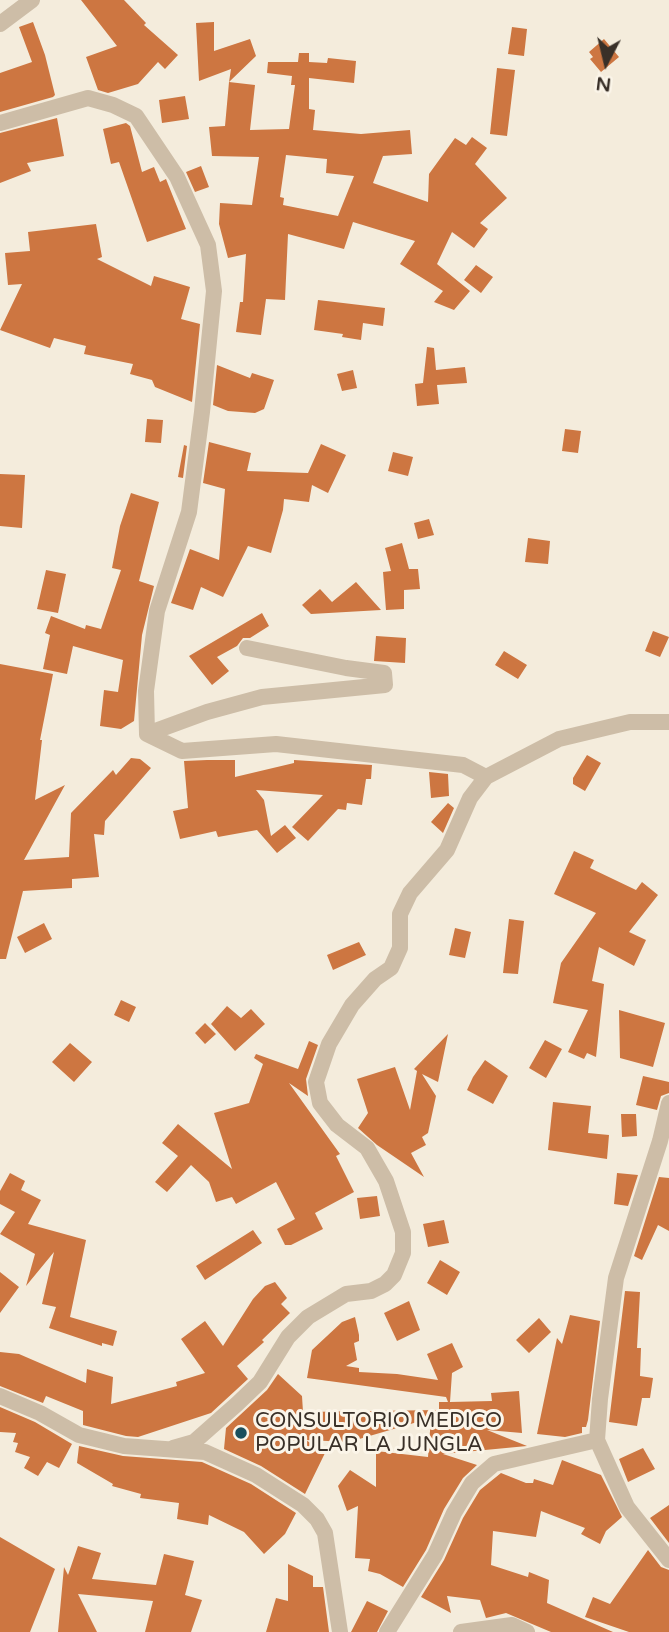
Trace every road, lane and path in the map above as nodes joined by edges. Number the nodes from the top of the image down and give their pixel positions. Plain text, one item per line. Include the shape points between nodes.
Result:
1 (32, 0) edge
2 (0, 24) edge
3 (0, 123) edge
4 (247, 648) dead end
5 (669, 722) edge
6 (147, 734) junction
7 (486, 778) junction
8 (669, 1104) edge
9 (0, 1396) edge
10 (597, 1440) junction
11 (173, 1448) junction
12 (669, 1560) edge
13 (340, 1632) edge
14 (387, 1632) edge
15 (461, 1632) edge
16 (527, 1632) edge

1 - 2 street
3 - 6 street via 88,98 136,116 177,177 208,245 214,291 189,512 157,611 146,691
4 - 6 street via 384,673 385,685 262,697
5 - 7 street via 630,722 559,739
6 - 7 street via 182,751 276,744 463,765
7 - 11 street via 470,798 447,850 410,892 400,914 400,948 391,968 352,1004 329,1044 316,1082 320,1103 337,1125 367,1148 386,1181 403,1231 403,1253 394,1275 372,1291 346,1294 308,1317 288,1337 260,1382 194,1443
8 - 10 street via 616,1278
9 - 11 street via 79,1435 124,1446
10 - 12 street via 627,1507
10 - 14 street via 494,1464 472,1483 435,1555
11 - 13 street via 205,1452 256,1475 317,1519 326,1533
15 - 16 street via 512,1625

